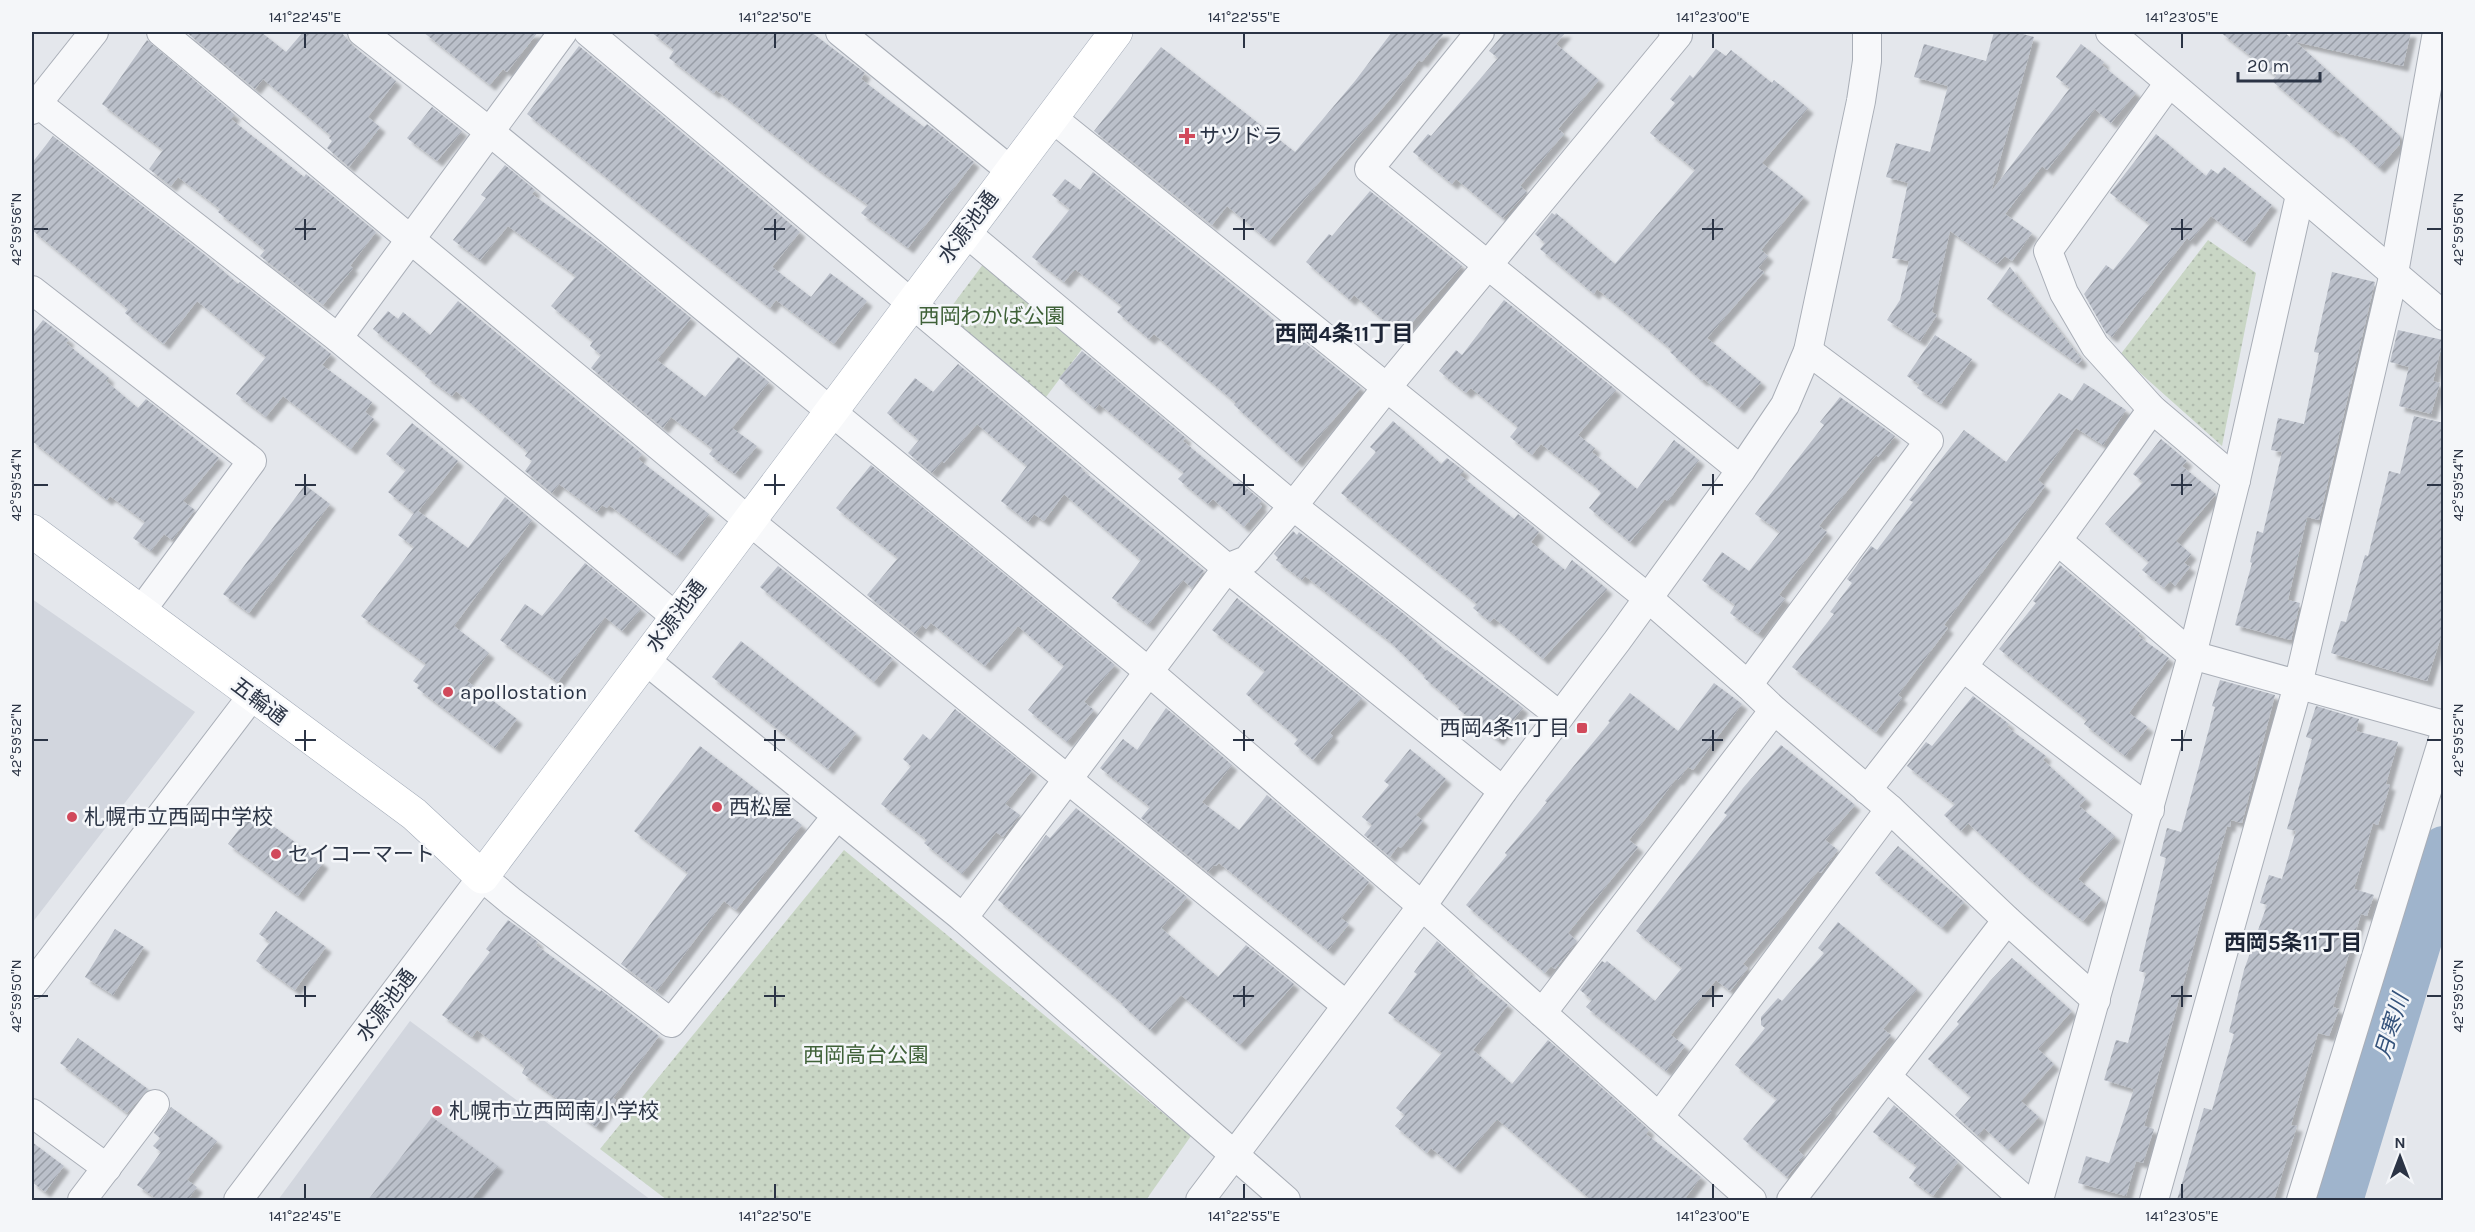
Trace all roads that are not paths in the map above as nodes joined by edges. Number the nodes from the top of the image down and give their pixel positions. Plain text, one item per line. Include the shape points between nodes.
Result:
1 (94, 32) edge
2 (161, 32) edge
3 (362, 32) edge
4 (564, 32) edge
5 (588, 32) edge
6 (840, 32) edge
7 (1114, 32) edge
8 (1480, 32) edge
9 (1673, 32) edge
10 (1867, 32) edge
11 (2110, 32) edge
12 (2438, 33) edge
13 (2169, 83) junction
14 (34, 106) edge
15 (1051, 117) junction
16 (490, 132) junction
17 (1011, 171) junction
18 (2300, 195) junction
19 (964, 231) junction
20 (411, 240) junction
21 (1487, 266) junction
22 (2394, 273) junction
23 (32, 290) edge
24 (911, 303) junction
25 (2444, 316) edge
26 (338, 338) junction
27 (1808, 351) junction
28 (1387, 387) junction
29 (2152, 409) junction
30 (831, 410) junction
31 (1741, 470) junction
32 (2236, 480) junction
33 (1293, 506) junction
34 (748, 520) junction
35 (32, 531) edge
36 (2058, 541) junction
37 (1227, 568) junction
38 (1648, 598) junction
39 (141, 611) junction
40 (676, 617) junction
41 (2192, 655) junction
42 (644, 659) junction
43 (1964, 668) junction
44 (1149, 672) junction
45 (1748, 685) junction
46 (2298, 685) junction
47 (252, 696) junction
48 (1774, 710) junction
49 (1560, 716) junction
50 (2444, 725) edge
51 (2444, 736) edge
52 (1066, 780) junction
53 (1867, 790) junction
54 (1503, 791) junction
55 (1890, 809) junction
56 (2150, 810) junction
57 (836, 817) junction
58 (483, 877) junction
59 (1422, 906) junction
60 (963, 918) junction
61 (2007, 920) junction
62 (32, 985) edge
63 (2096, 1000) junction
64 (1346, 1005) junction
65 (1542, 1013) junction
66 (1887, 1077) junction
67 (155, 1104) dead end
68 (32, 1113) edge
69 (1659, 1117) junction
70 (1234, 1155) junction
71 (107, 1168) junction
72 (82, 1200) edge
73 (238, 1200) edge
74 (1200, 1200) edge
75 (1286, 1200) edge
76 (1752, 1200) edge
77 (1791, 1200) edge
78 (2025, 1200) edge
79 (2039, 1200) edge
80 (2154, 1200) edge
81 (2301, 1200) edge

1 - 14 street
2 - 20 street
3 - 16 street
4 - 16 street
5 - 24 street
6 - 17 street
7 - 15 main road, 水源池通
8 - 21 street via 1369,169
9 - 21 street via 1678,35
10 - 27 street via 1861,101
11 - 13 street
12 - 22 street
13 - 18 street
13 - 29 street via 2048,251 2064,293 2095,346
14 - 26 street
15 - 17 main road, 水源池通
15 - 28 street
16 - 20 street
16 - 30 street
17 - 19 main road, 水源池通
18 - 22 street
18 - 32 street
19 - 24 main road, 水源池通
19 - 33 street
20 - 26 street
20 - 34 street
21 - 28 street
21 - 31 street
22 - 25 street
22 - 46 street
23 - 39 street via 252,461
24 - 30 main road, 水源池通
24 - 37 street
26 - 40 street
27 - 31 street via 1785,405
27 - 45 street via 1929,441
28 - 33 street
28 - 38 street
29 - 32 street
29 - 36 street
30 - 34 main road, 水源池通
30 - 44 street
31 - 38 street
32 - 41 street
33 - 37 street via 1247,560
33 - 49 street
34 - 40 main road, 水源池通
34 - 52 street
35 - 39 main road, 五輪通
36 - 41 street
36 - 43 street
37 - 44 street
37 - 54 street
38 - 45 street
38 - 49 street
39 - 47 main road, 五輪通
40 - 42 main road, 水源池通
41 - 46 street
41 - 56 street
42 - 57 street
42 - 58 main road, 水源池通
43 - 53 street
43 - 56 street
44 - 52 street
44 - 59 street
45 - 48 street
46 - 50 street
46 - 80 street
47 - 58 main road, 五輪通 via 414,814
47 - 62 street
48 - 53 street
48 - 65 street
49 - 54 street
51 - 81 street
52 - 60 street
52 - 64 street
53 - 55 street
54 - 59 street
55 - 61 street
55 - 69 street
56 - 63 street
57 - 58 street via 671,1023
57 - 60 street
58 - 73 street, 水源池通
59 - 64 street
59 - 65 street
60 - 70 street
61 - 63 street
61 - 66 street
63 - 79 street
64 - 70 street
65 - 69 street
66 - 77 street
66 - 78 street
67 - 71 street
68 - 71 street
69 - 76 street
70 - 74 street
70 - 75 street
71 - 72 street

